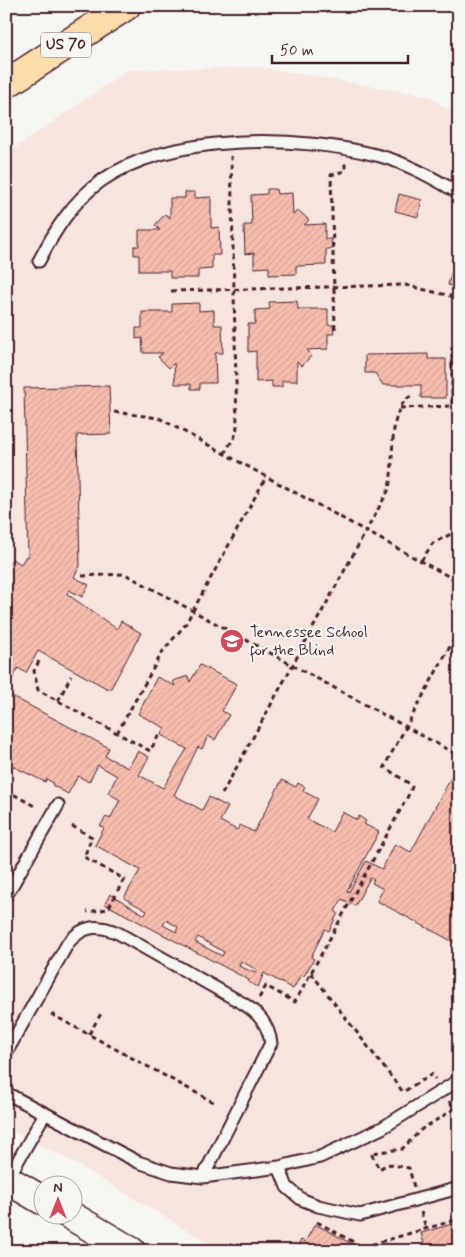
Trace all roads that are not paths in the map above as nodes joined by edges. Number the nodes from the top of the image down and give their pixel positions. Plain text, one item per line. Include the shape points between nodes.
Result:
1 (126, 6) edge
2 (6, 84) edge
3 (459, 194) edge
4 (39, 261) dead end
5 (58, 805) dead end
6 (6, 896) edge
7 (6, 1053) edge
8 (459, 1080) edge
9 (6, 1093) edge
10 (44, 1115) junction
11 (279, 1167) junction
12 (203, 1177) junction
13 (7, 1179) edge
14 (459, 1188) edge
15 (32, 1194) edge
16 (82, 1222) edge
17 (131, 1251) edge

1 - 2 main road, US 70
3 - 4 lane via 403,164 380,156 290,141 231,144 166,153 121,170 85,194 62,220
5 - 6 lane
7 - 12 lane via 68,943 80,932 96,926 118,933 253,1010 267,1027 271,1043
8 - 11 lane via 357,1141 320,1156
9 - 10 lane
10 - 12 lane via 138,1162 171,1173
10 - 13 lane
11 - 12 lane
11 - 14 lane via 287,1186 301,1199 360,1215
13 - 15 main road
16 - 17 main road

